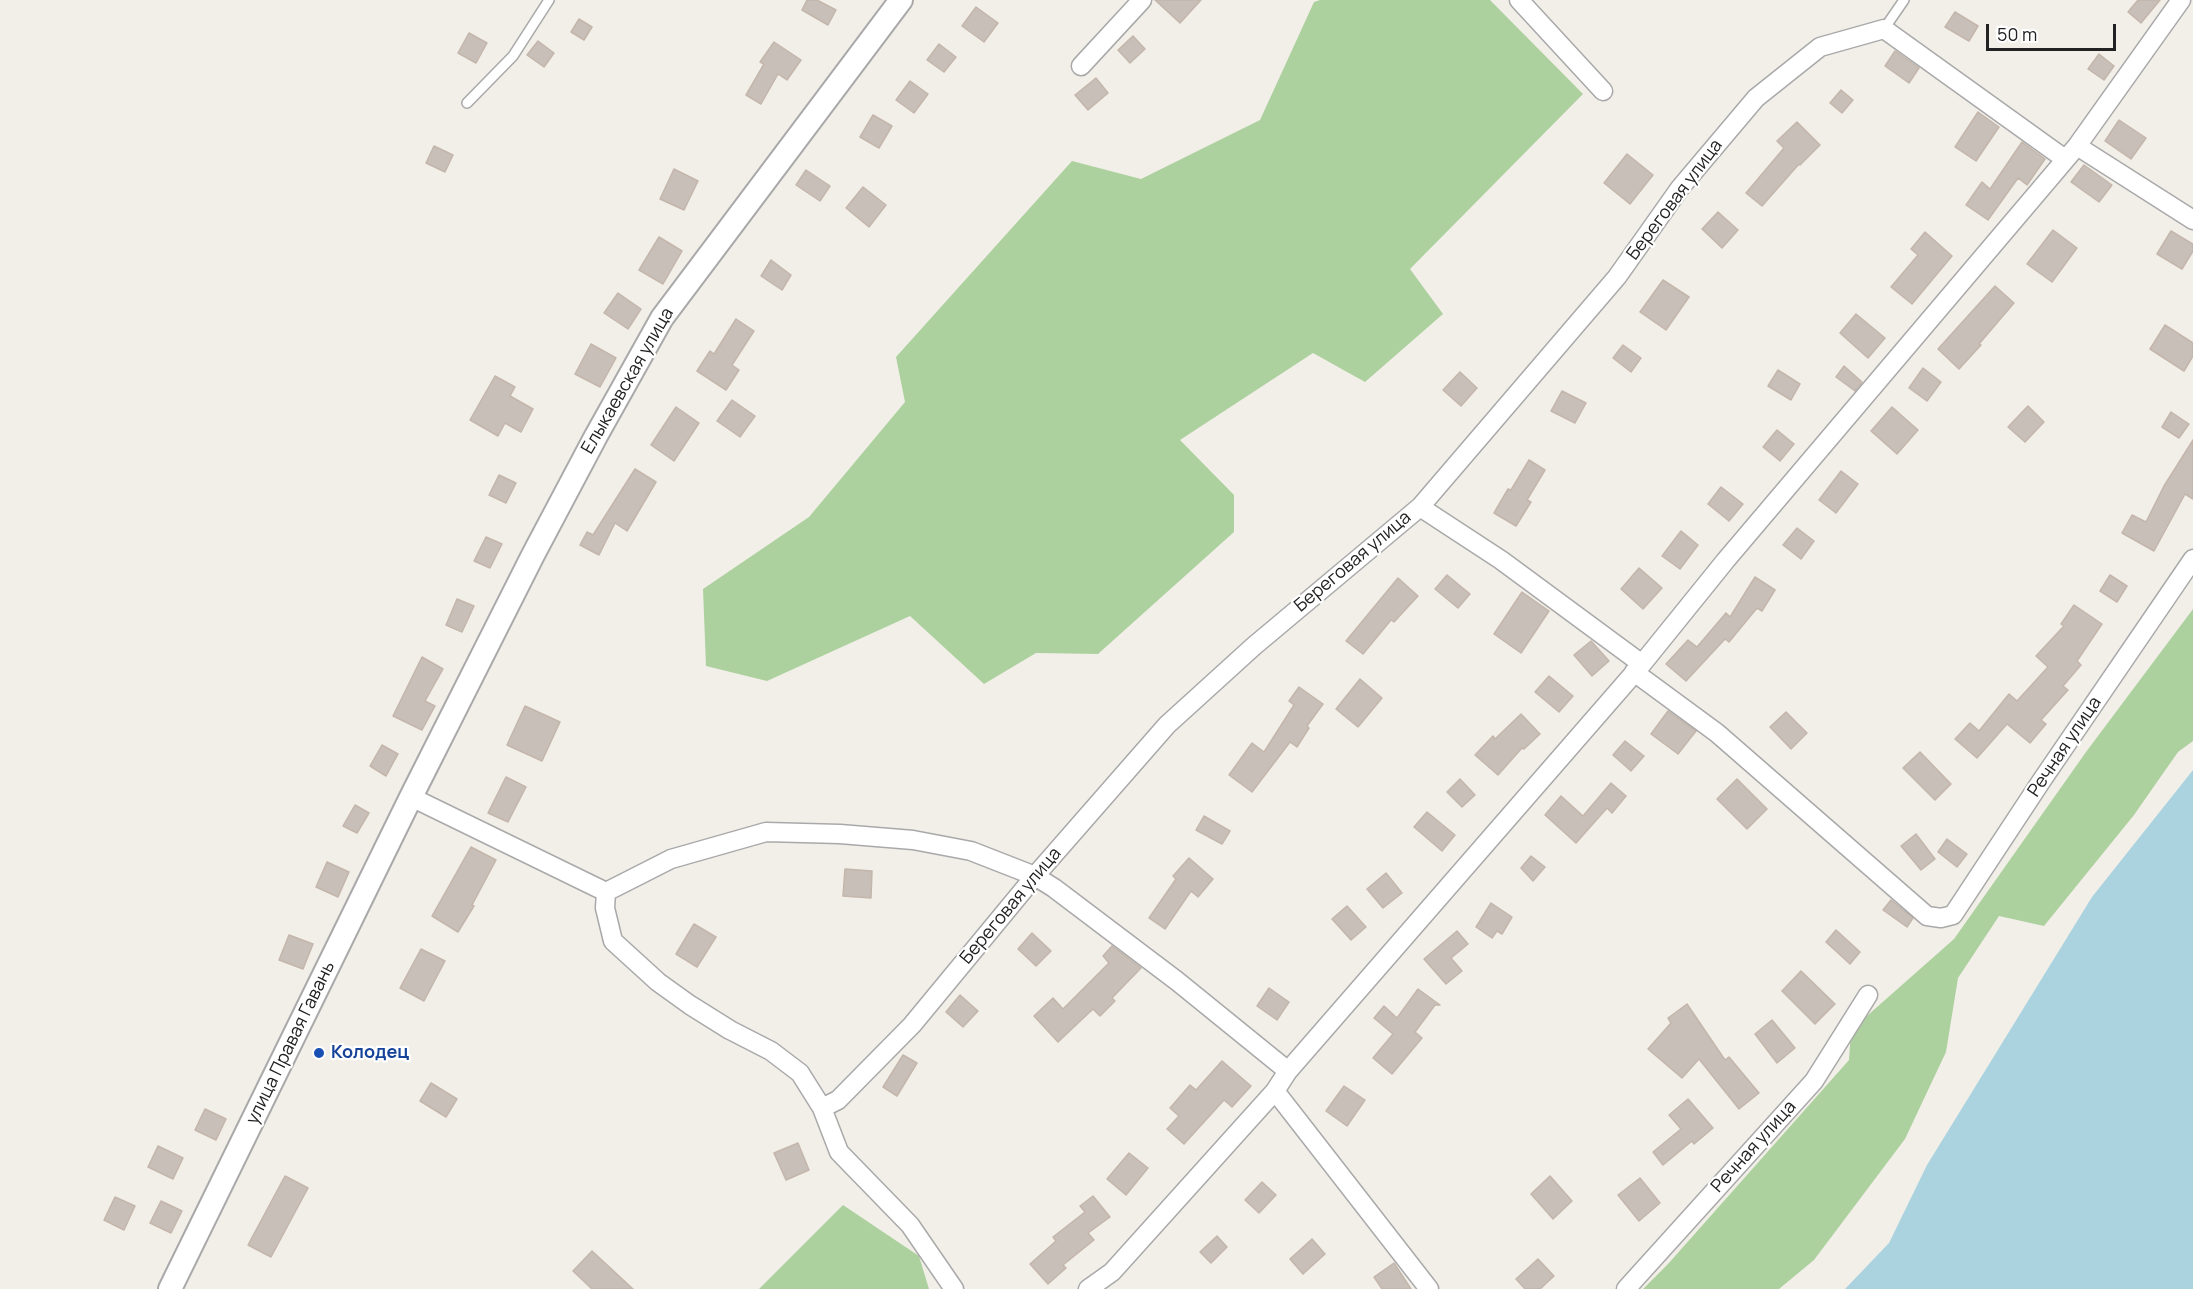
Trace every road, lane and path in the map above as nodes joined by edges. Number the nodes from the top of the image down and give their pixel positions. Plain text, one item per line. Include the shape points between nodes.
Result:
1 (549, 0) edge
2 (901, 0) edge
3 (1142, 0) edge
4 (1519, 0) edge
5 (1904, 0) edge
6 (2181, 0) edge
7 (1884, 29) junction
8 (1081, 66) dead end
9 (1603, 91) dead end
10 (467, 103) dead end
11 (2071, 152) junction
12 (2193, 220) edge
13 (1419, 507) junction
14 (2193, 559) edge
15 (1638, 668) junction
16 (411, 797) junction
17 (1035, 876) junction
18 (606, 892) junction
19 (1868, 995) dead end
20 (1288, 1071) junction
21 (1275, 1091) junction
22 (822, 1108) junction
23 (170, 1289) edge
24 (954, 1289) edge
25 (1088, 1289) edge
26 (1429, 1289) edge
27 (1626, 1289) edge

1 - 10 lane via 513,56
2 - 16 street, Елыкаевская улица via 662,318 596,436
3 - 8 street
4 - 9 street
5 - 7 lane
6 - 11 street
7 - 11 street
7 - 13 street, Береговая улица via 1820,48 1756,98 1680,188 1617,277
11 - 12 street
11 - 15 street
13 - 15 street via 1501,560
13 - 17 street, Береговая улица via 1167,725
14 - 15 street, Речная улица via 1953,915 1941,918 1927,916
15 - 20 street
16 - 18 street
16 - 23 street, улица Правая Гавань
17 - 18 street via 971,851 914,840 766,832 670,859
17 - 20 street via 1177,981
17 - 22 street, Береговая улица via 912,1025 838,1100
18 - 22 street via 605,908 613,940 658,982 690,1005 800,1072
19 - 27 street, Речная улица via 1814,1081
20 - 21 street
21 - 25 street via 1112,1272
21 - 26 street
22 - 24 street via 839,1152 910,1226

